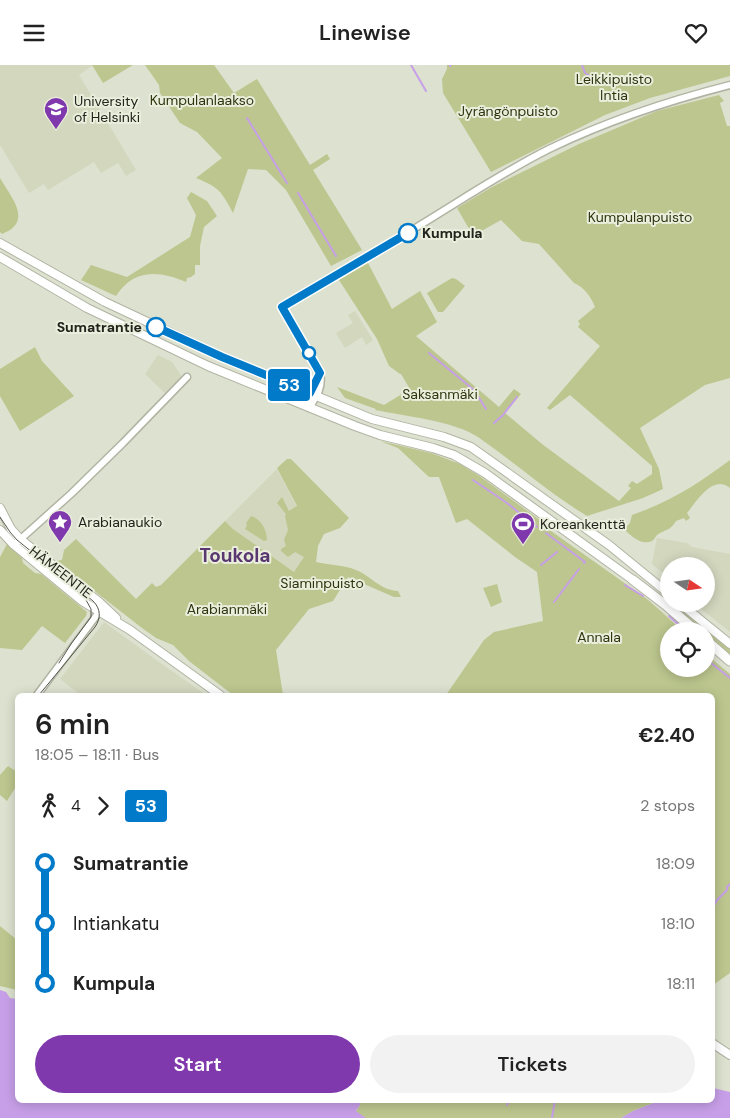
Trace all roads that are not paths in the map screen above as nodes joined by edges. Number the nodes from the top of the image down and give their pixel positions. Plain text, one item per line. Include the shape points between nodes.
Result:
1 (730, 85) edge
2 (0, 243) edge
3 (0, 257) edge
4 (187, 377) dead end
5 (313, 395) junction
6 (309, 407) junction
7 (1, 513) edge
8 (0, 530) edge
9 (20, 539) junction
10 (14, 545) junction
11 (633, 580) joint
12 (660, 587) edge
13 (101, 609) junction
14 (692, 613) edge
15 (686, 622) edge
16 (730, 644) edge
17 (715, 648) edge
18 (730, 661) edge
19 (38, 693) edge
20 (217, 693) edge
21 (715, 1045) edge
22 (730, 1055) edge

1 - 5 street via 654,106 549,149 282,307 320,373 322,382
2 - 5 main road via 132,315
3 - 6 main road via 127,327 208,366
4 - 9 street via 124,443
5 - 6 street
5 - 12 main road via 372,419 444,437 477,450 609,545
6 - 11 main road via 368,431 460,458 486,473
7 - 9 main road, HÄMEENTIE
8 - 10 main road, HÄMEENTIE
9 - 10 street
9 - 13 main road, HÄMEENTIE
10 - 13 main road, HÄMEENTIE via 82,601
11 - 15 highway
13 - 19 street
13 - 20 main road, HÄMEENTIE
14 - 16 main road
17 - 18 highway
21 - 22 main road

